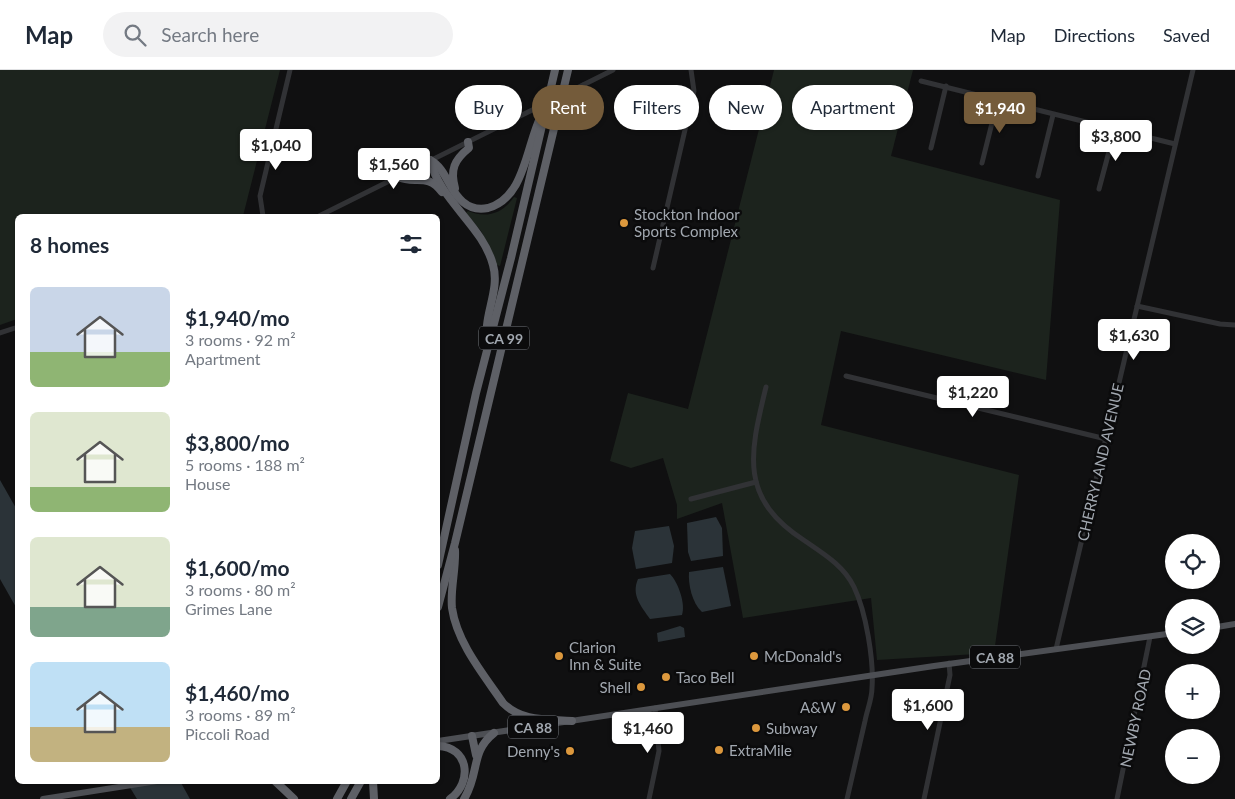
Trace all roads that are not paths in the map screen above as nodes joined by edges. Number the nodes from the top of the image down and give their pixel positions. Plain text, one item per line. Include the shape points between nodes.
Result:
1 (290, 70) edge
2 (555, 70) edge
3 (568, 70) edge
4 (573, 70) edge
5 (613, 70) edge
6 (692, 70) edge
7 (1193, 70) edge
8 (566, 81) junction
9 (921, 81) dead end
10 (552, 85) edge
11 (946, 86) junction
12 (998, 99) junction
13 (1053, 114) junction
14 (1115, 129) junction
15 (535, 130) edge
16 (541, 130) edge
17 (468, 142) junction
18 (1175, 144) junction
19 (931, 148) dead end
20 (430, 160) junction
21 (982, 163) dead end
22 (1038, 176) dead end
23 (398, 177) junction
24 (1098, 189) dead end
25 (452, 195) junction
26 (263, 214) edge
27 (323, 214) edge
28 (653, 268) dead end
29 (1137, 306) junction
30 (1235, 325) edge
31 (15, 328) edge
32 (0, 332) edge
33 (489, 345) junction
34 (846, 376) dead end
35 (766, 387) dead end
36 (1106, 439) junction
37 (756, 482) junction
38 (691, 499) dead end
39 (455, 543) junction
40 (443, 546) junction
41 (440, 550) edge
42 (440, 557) edge
43 (440, 599) edge
44 (1235, 624) edge
45 (1220, 626) edge
46 (1165, 634) edge
47 (1150, 637) junction
48 (1056, 649) junction
49 (949, 663) junction
50 (871, 676) junction
51 (655, 708) junction
52 (572, 721) junction
53 (494, 732) junction
54 (472, 736) junction
55 (440, 741) edge
56 (440, 746) edge
57 (477, 762) junction
58 (137, 784) edge
59 (279, 784) edge
60 (344, 784) edge
61 (359, 784) edge
62 (373, 784) edge
63 (94, 791) junction
64 (43, 799) edge
65 (95, 799) edge
66 (294, 799) edge
67 (337, 799) edge
68 (351, 799) edge
69 (374, 799) edge
70 (450, 799) edge
71 (464, 799) edge
72 (649, 799) edge
73 (847, 799) edge
74 (924, 799) edge
75 (1117, 799) edge

1 - 26 street via 260,196
2 - 10 highway, CA 99
3 - 8 highway, CA 99
4 - 8 highway
5 - 17 street, bridge
6 - 28 street via 694,91
7 - 18 street, CHERRYLAND AVENUE
8 - 39 highway, CA 99
9 - 11 street
11 - 12 street
11 - 19 street
12 - 13 street
12 - 21 street
13 - 14 street
13 - 22 street
14 - 18 street
14 - 24 street
15 - 25 highway via 514,190 499,205 471,208
16 - 33 highway, CA 99
17 - 20 street
17 - 25 highway via 469,148 454,165
18 - 29 street, CHERRYLAND AVENUE
20 - 23 street
20 - 25 highway via 440,165
23 - 25 highway via 406,180 420,178
23 - 27 street
25 - 33 highway via 493,263 495,282 486,336
29 - 30 street
29 - 36 street, CHERRYLAND AVENUE
31 - 32 street
33 - 40 highway, CA 99
34 - 36 street
35 - 37 street via 752,454
36 - 48 street, CHERRYLAND AVENUE
37 - 38 street
37 - 50 street via 778,521 832,560 854,586 863,610
39 - 43 highway, CA 99
39 - 52 highway via 452,607 455,619 495,692 509,709 527,718
40 - 41 highway
40 - 42 highway, CA 99
44 - 45 main road
46 - 47 main road, CA 88
47 - 48 main road, CA 88
47 - 75 street, NEWBY ROAD
48 - 49 main road, CA 88
49 - 50 main road, CA 88
49 - 74 street via 950,675
50 - 51 main road, CA 88
50 - 73 street via 872,688
51 - 52 main road, CA 88
51 - 72 street via 659,751
52 - 53 main road, CA 88
53 - 54 main road, CA 88
53 - 57 highway via 481,744
54 - 55 main road, CA 88
54 - 57 highway
56 - 70 highway via 457,754 466,771 463,785
57 - 71 highway via 471,787
58 - 63 main road
59 - 66 highway
60 - 67 highway
61 - 68 highway
62 - 69 highway
63 - 64 main road
63 - 65 street

